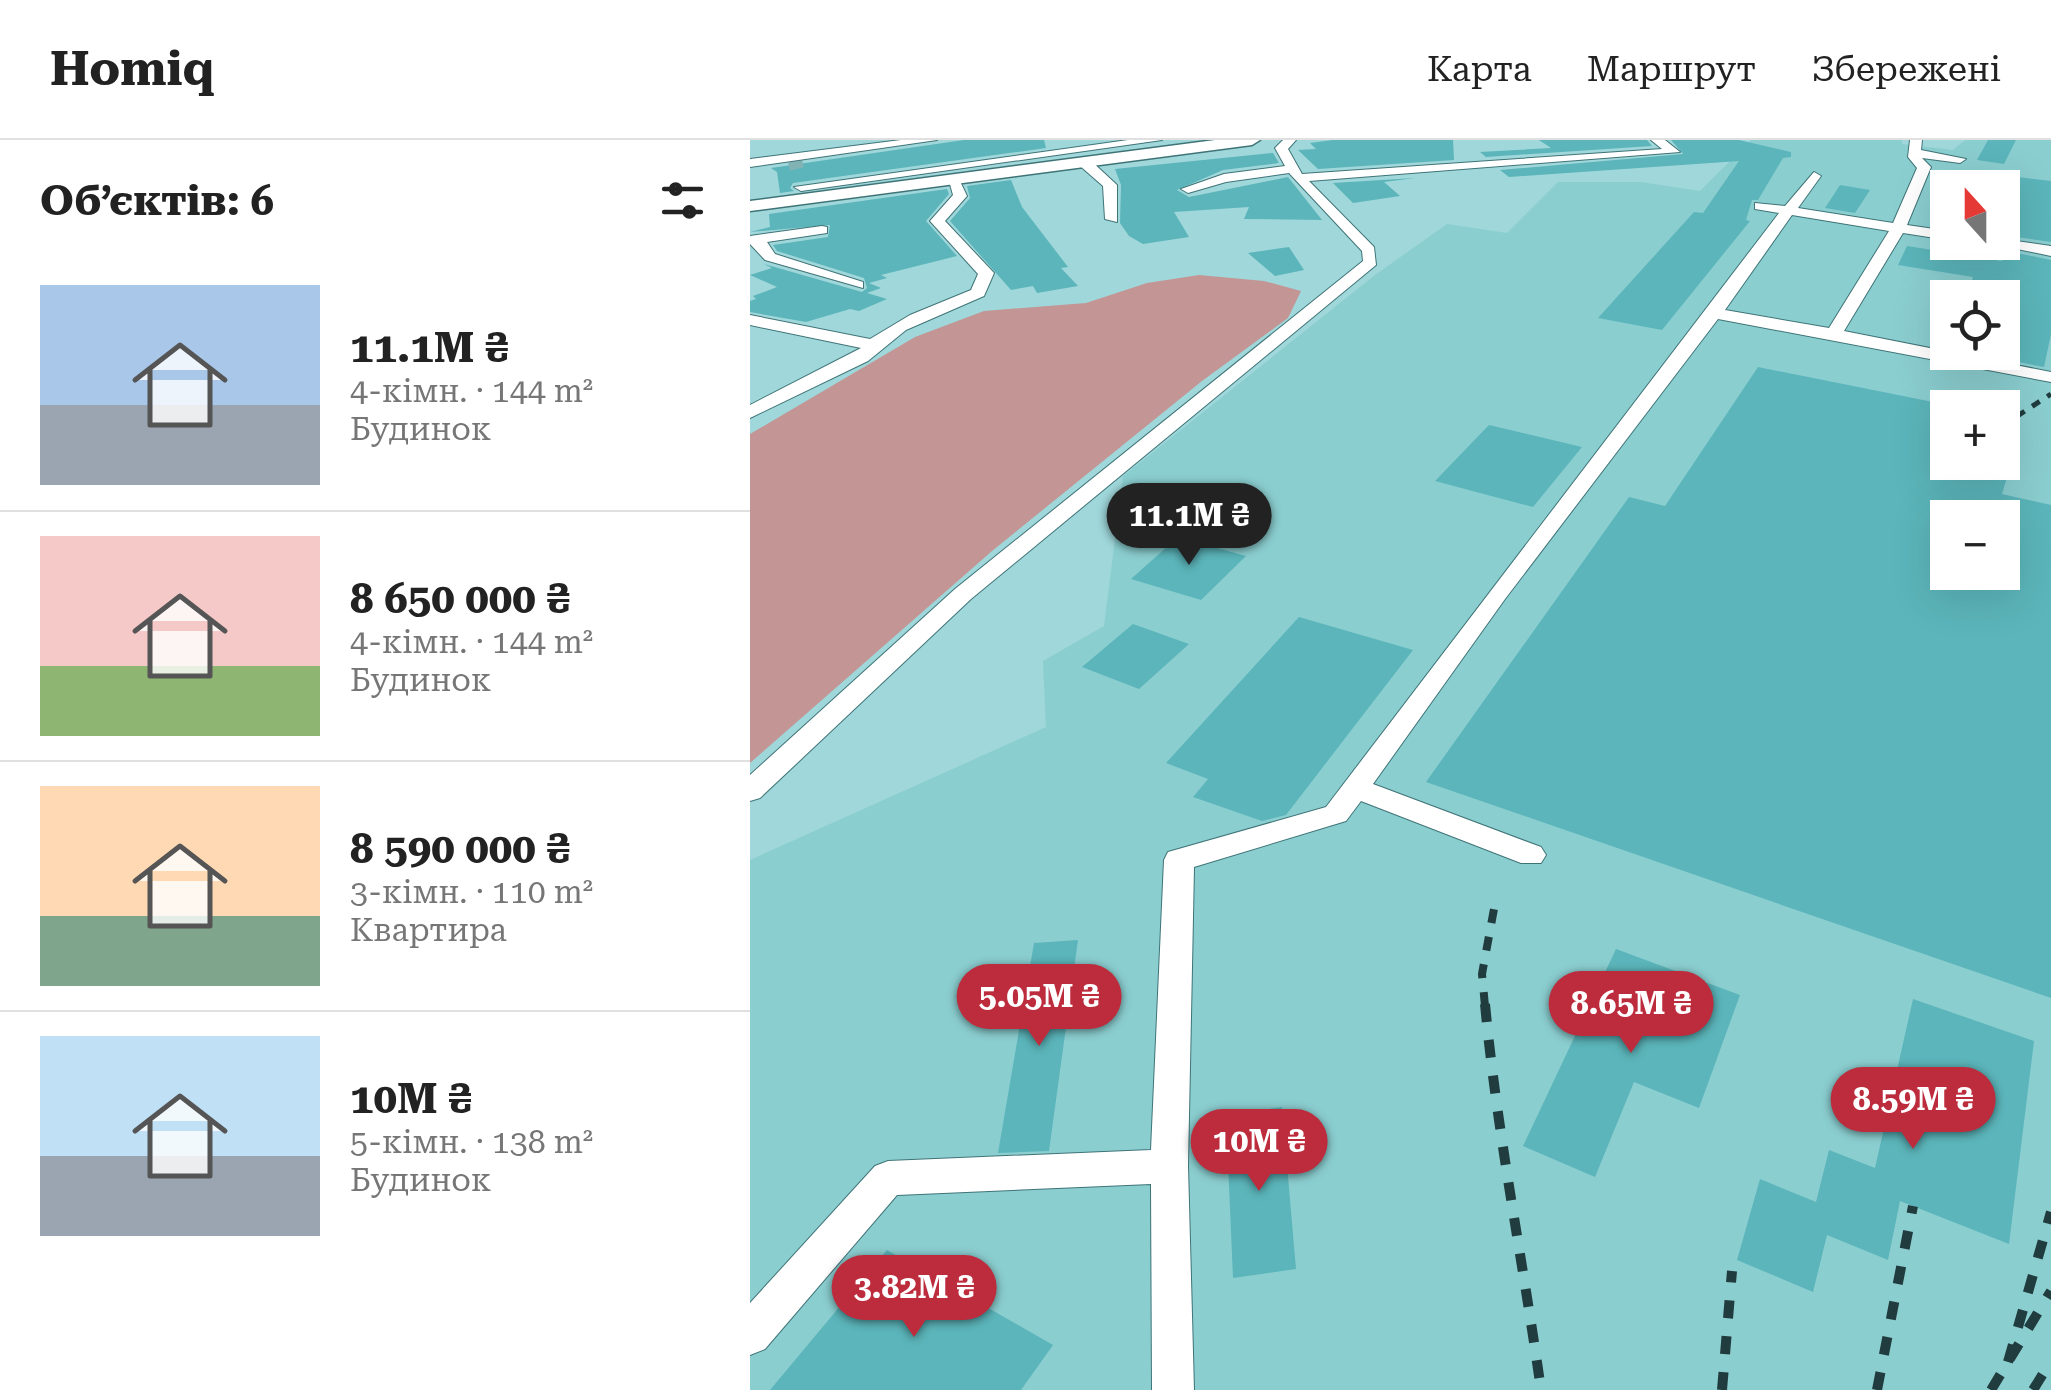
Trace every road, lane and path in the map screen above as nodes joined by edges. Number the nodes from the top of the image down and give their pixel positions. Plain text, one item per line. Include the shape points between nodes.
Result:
1 (813, 140) tunnel mouth
2 (931, 140) edge
3 (1075, 140) edge
4 (1251, 140) edge
5 (902, 142) edge
6 (1213, 142) edge
7 (1144, 144) edge
8 (1286, 144) edge
9 (1689, 144) dead end
10 (1665, 145) edge
11 (1915, 146) edge
12 (818, 154) junction
13 (1960, 160) dead end
14 (916, 161) dead end
15 (1535, 161) junction
16 (1084, 162) junction
17 (750, 163) edge
18 (795, 163) junction
19 (1294, 173) junction
20 (1814, 176) dead end
21 (954, 180) junction
22 (1188, 189) dead end
23 (800, 194) junction
24 (750, 206) edge
25 (1760, 206) dead end
26 (1790, 211) junction
27 (1112, 218) dead end
28 (1901, 226) junction
29 (822, 230) dead end
30 (1930, 232) edge
31 (753, 239) edge
32 (2020, 246) edge
33 (2051, 250) edge
34 (857, 285) dead end
35 (1714, 313) junction
36 (750, 320) edge
37 (1834, 334) junction
38 (872, 344) junction
39 (2051, 377) edge
40 (750, 412) edge
41 (1356, 788) junction
42 (750, 791) edge
43 (1532, 855) dead end
44 (1169, 1166) junction
45 (750, 1334) edge
46 (1173, 1390) edge

1 - 12 street
2 - 5 street
3 - 14 street
4 - 6 main road
4 - 8 street
5 - 12 street
6 - 7 main road
7 - 16 main road
7 - 23 street
8 - 19 street
9 - 10 street
10 - 15 street
10 - 15 street via 1686,166 1557,176
11 - 13 street
11 - 28 street via 1924,168
12 - 18 street
15 - 19 street
16 - 21 main road
16 - 27 street via 1110,185
17 - 18 street
18 - 23 street
19 - 22 street via 1224,178
19 - 42 street via 1370,250 1371,262 963,594
20 - 26 street
21 - 23 main road
21 - 38 street via 960,196 937,221 986,273 978,294 927,305
23 - 24 main road
25 - 26 street
26 - 28 street
26 - 35 street
28 - 30 street
28 - 37 street
29 - 31 street
31 - 34 street via 770,257
32 - 33 street
35 - 37 street
35 - 41 street
36 - 38 street
37 - 39 street
38 - 40 street via 862,357
41 - 43 street
41 - 44 street via 1336,814 1179,860
44 - 45 street via 888,1178
44 - 46 street

